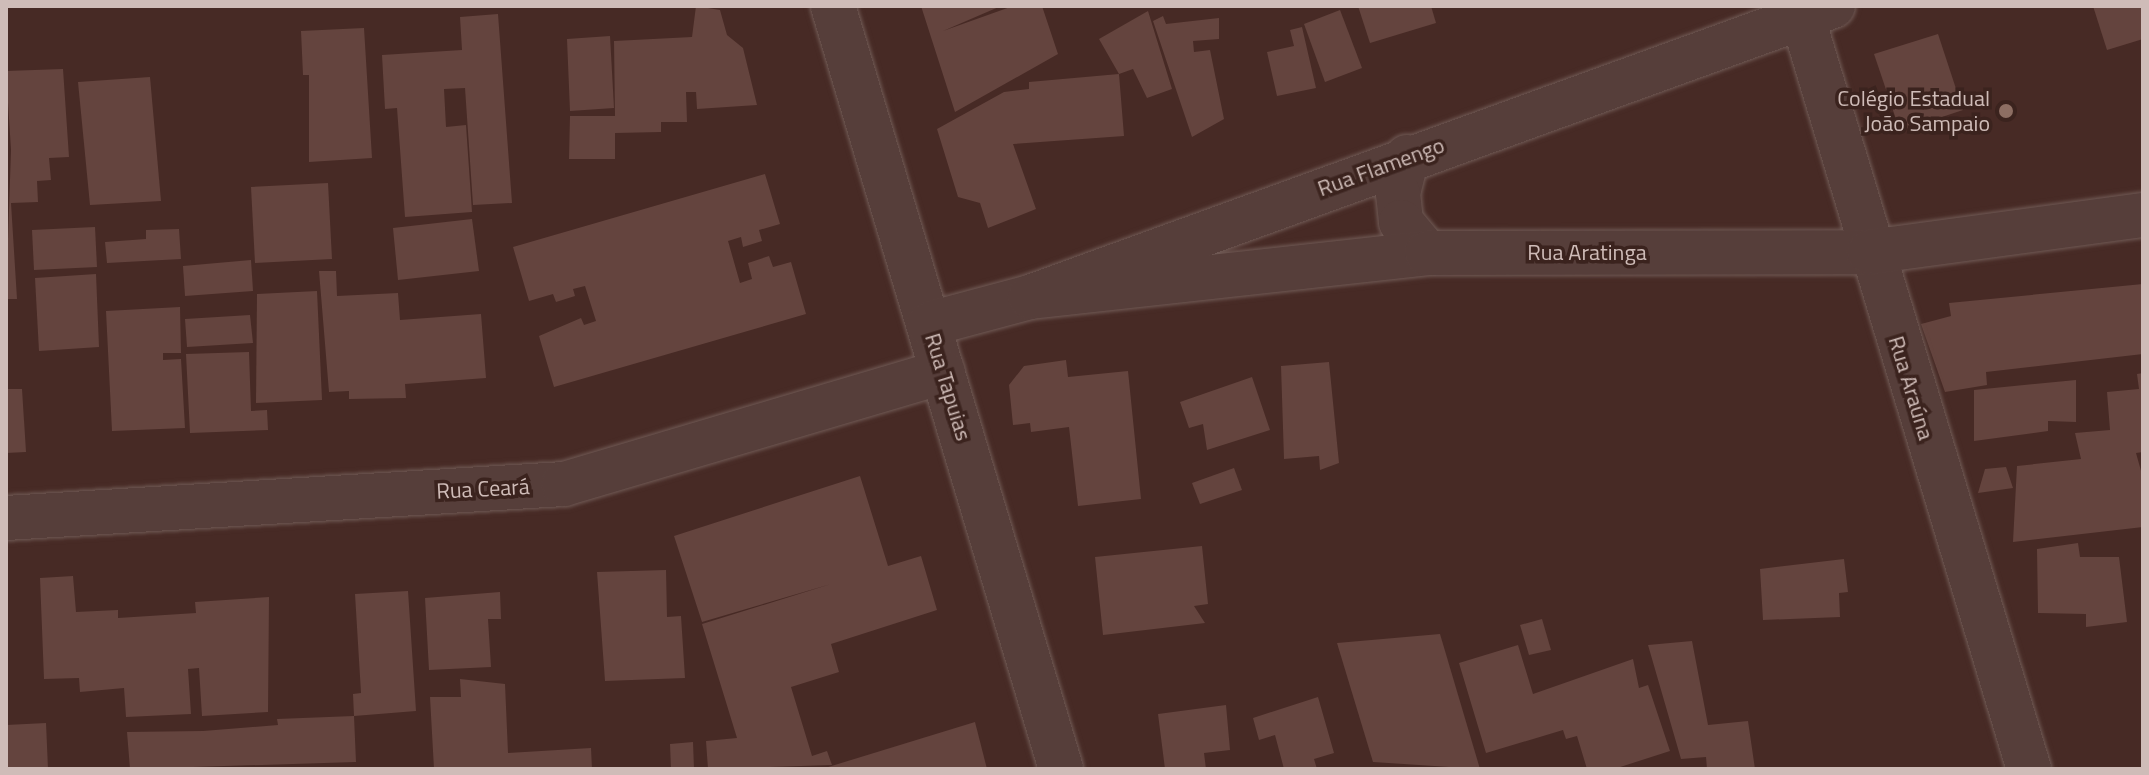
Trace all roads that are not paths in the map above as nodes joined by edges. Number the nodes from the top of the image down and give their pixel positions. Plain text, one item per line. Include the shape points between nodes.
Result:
1 (833, 6) edge
2 (1811, 10) edge
3 (1407, 157) junction
4 (2143, 215) edge
5 (1869, 252) junction
6 (1427, 253) junction
7 (1030, 297) junction
8 (929, 324) junction
9 (943, 372) junction
10 (6, 518) edge
11 (1061, 769) edge
12 (2029, 769) edge

1 - 8 street, Rua Tapuias
2 - 3 street, Rua Flamengo
2 - 5 street, Rua Araúna
3 - 6 street via 1398,193 1401,222
3 - 7 street, Rua Flamengo
4 - 5 street, Rua Aratinga
5 - 6 street, Rua Aratinga
5 - 12 street, Rua Araúna
6 - 7 street, Rua Aratinga
7 - 8 street, Rua Flamengo
8 - 9 street, Rua Tapuias
9 - 10 street, Rua Ceará via 564,484
9 - 11 street, Rua Tapuias

